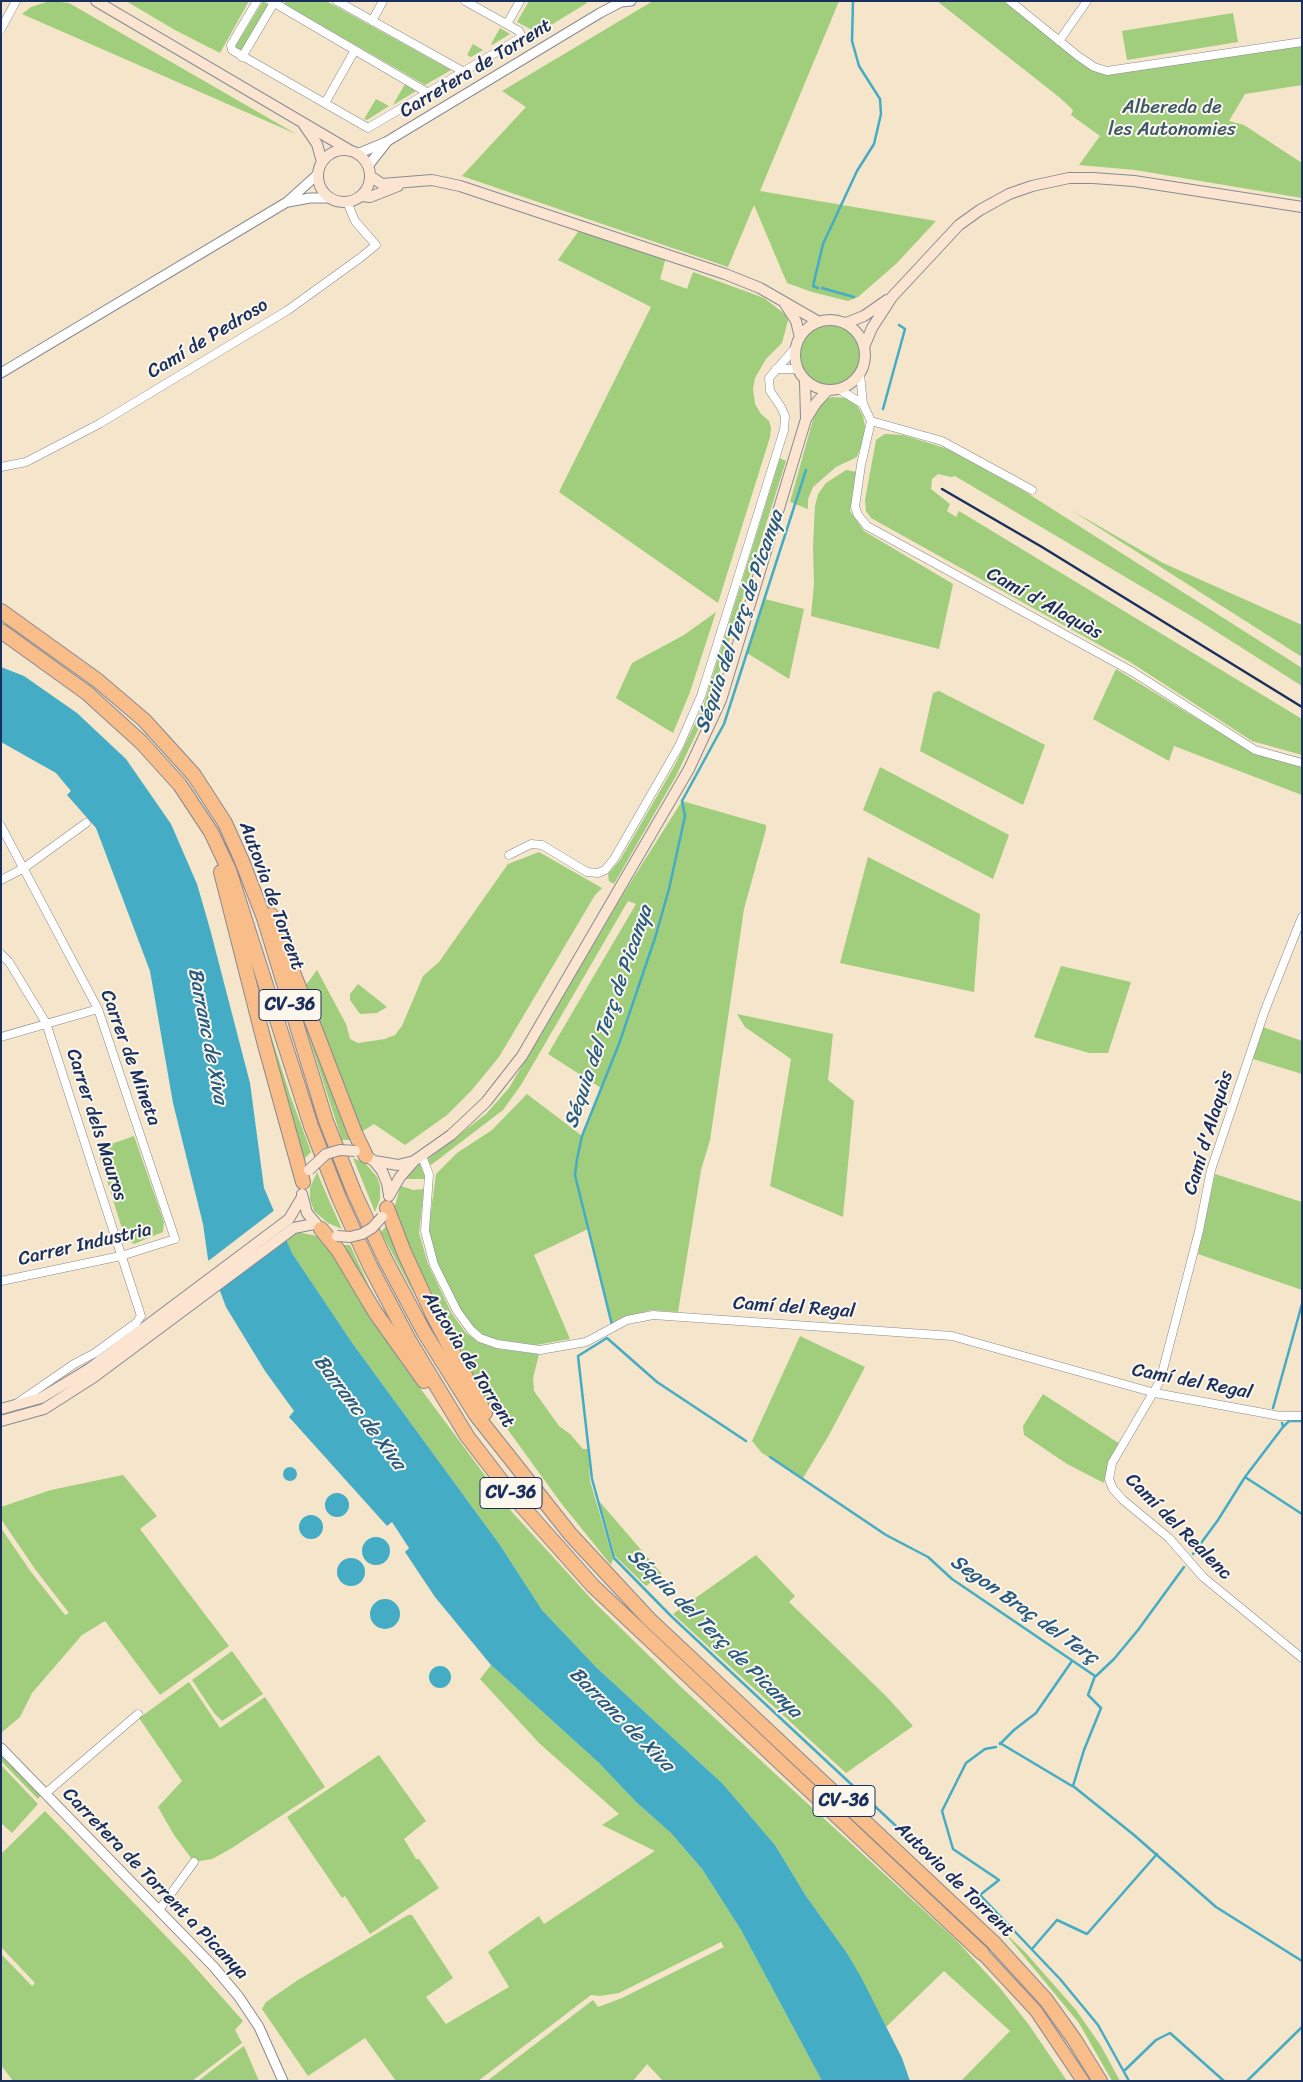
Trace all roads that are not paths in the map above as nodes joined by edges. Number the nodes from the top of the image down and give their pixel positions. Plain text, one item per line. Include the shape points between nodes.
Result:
1 (96, 1) edge
2 (257, 1) edge
3 (337, 1) edge
4 (383, 1) edge
5 (465, 1) edge
6 (520, 1) edge
7 (617, 1) edge
8 (631, 1) edge
9 (1010, 1) edge
10 (1087, 1) edge
11 (274, 2) edge
12 (17, 3) edge
13 (610, 8) junction
14 (372, 21) junction
15 (507, 24) junction
16 (1, 29) edge
17 (1059, 40) junction
18 (1302, 42) edge
19 (355, 50) junction
20 (242, 57) junction
21 (464, 72) junction
22 (428, 93) junction
23 (325, 103) junction
24 (302, 122) junction
25 (386, 142) junction
26 (354, 152) junction
27 (322, 162) junction
28 (369, 171) junction
29 (318, 174) junction
30 (408, 183) junction
31 (361, 196) junction
32 (330, 198) junction
33 (287, 202) junction
34 (347, 202) junction
35 (1302, 207) edge
36 (892, 297) junction
37 (778, 298) junction
38 (819, 322) junction
39 (846, 323) junction
40 (800, 337) junction
41 (796, 347) junction
42 (864, 347) junction
43 (776, 369) junction
44 (797, 369) junction
45 (1, 372) edge
46 (860, 374) junction
47 (805, 381) junction
48 (840, 390) junction
49 (827, 391) junction
50 (864, 404) junction
51 (806, 419) junction
52 (871, 421) junction
53 (1, 467) edge
54 (1032, 490) dead end
55 (1, 611) edge
56 (1, 631) edge
57 (144, 720) junction
58 (141, 742) junction
59 (1302, 763) edge
60 (86, 823) dead end
61 (1, 826) edge
62 (509, 855) dead end
63 (24, 868) junction
64 (1, 880) edge
65 (1302, 917) edge
66 (1, 954) edge
67 (98, 1009) junction
68 (46, 1023) junction
69 (1, 1037) edge
70 (365, 1156) junction
71 (418, 1158) junction
72 (306, 1176) junction
73 (302, 1197) junction
74 (386, 1207) junction
75 (291, 1223) junction
76 (317, 1226) junction
77 (175, 1239) joint
78 (122, 1256) junction
79 (1, 1281) edge
80 (195, 1295) junction
81 (1155, 1393) junction
82 (14, 1406) junction
83 (1, 1409) edge
84 (1302, 1416) edge
85 (1, 1421) edge
86 (467, 1436) junction
87 (508, 1456) junction
88 (1302, 1658) edge
89 (138, 1714) dead end
90 (1, 1748) edge
91 (46, 1793) junction
92 (194, 1862) dead end
93 (159, 1910) junction
94 (982, 1953) junction
95 (285, 2079) edge
96 (1076, 2081) edge
97 (1082, 2081) edge
98 (1100, 2081) edge

1 - 24 main road
2 - 20 street via 231,44 234,52
3 - 14 street
4 - 14 street
5 - 15 street
6 - 15 street
7 - 13 street, Carretera de Torrent
8 - 13 street, Carretera de Torrent
9 - 17 street
10 - 17 street
11 - 19 street
11 - 20 street
12 - 16 street
13 - 25 street, Carretera de Torrent
14 - 21 street
15 - 21 street via 521,33 521,38
17 - 18 street via 1094,68 1107,71
19 - 22 street
19 - 23 street
20 - 23 street
21 - 22 street
22 - 23 street via 373,127 366,127
24 - 26 main road
24 - 27 main road via 317,144
25 - 26 street, Carretera de Torrent
25 - 28 street, Carretera de Torrent
26 - 27 main road via 335,152
26 - 28 main road
27 - 29 main road
28 - 30 main road via 382,184
28 - 31 main road via 368,187
29 - 32 main road via 321,188
29 - 33 street
30 - 31 main road via 370,197
30 - 37 main road via 432,180 460,186 725,274
31 - 34 main road
32 - 33 street
32 - 34 main road
33 - 45 street
34 - 53 street, Camí de Pedroso via 355,220 376,245 360,258 288,310 99,424 26,462
35 - 36 main road via 1126,180 1069,178 1041,184 1009,194 980,210 959,226
36 - 39 main road via 864,316
36 - 42 main road
37 - 38 main road
37 - 40 main road via 795,317
38 - 39 main road
38 - 40 main road
39 - 42 main road via 858,334
40 - 41 main road
41 - 43 street
41 - 44 main road
42 - 46 main road via 865,361
43 - 44 street
43 - 62 street via 768,384 785,416 784,430 701,696 679,746 605,870 587,872 542,845 531,844
44 - 47 main road
46 - 48 main road via 852,384
46 - 50 street
47 - 49 main road
47 - 51 main road
48 - 49 main road
48 - 50 street
49 - 51 main road
50 - 52 street
51 - 71 main road via 721,700 689,769 522,1056 486,1102 451,1135
52 - 54 street via 942,441
52 - 59 street, Camí d'Alaquàs via 855,507 867,526 1133,672 1254,750
55 - 57 highway, Autovia de Torrent / CV-36 via 97,680
56 - 58 highway, Autovia de Torrent / CV-36 via 87,693
57 - 70 highway via 200,771 230,820 249,858
57 - 87 highway, Autovia de Torrent / CV-36 via 194,775 225,824 264,918 326,1121 354,1192 424,1332 476,1415
58 - 72 highway via 205,836 219,865 265,1045
58 - 86 highway, Autovia de Torrent / CV-36 via 180,785 211,832 229,870 310,1126 339,1198 410,1342
60 - 63 street
61 - 63 street, Carrer de Mineta
63 - 64 street
63 - 67 street, Carrer de Mineta
65 - 81 street, Camí d'Alaquàs via 1265,1010 1211,1170 1199,1231
66 - 68 street, Carrer dels Mauros
67 - 68 street
67 - 77 street, Carrer de Mineta
68 - 69 street
68 - 78 street, Carrer dels Mauros
70 - 71 main road via 398,1164
70 - 72 main road, bridge via 340,1150 326,1154
70 - 74 main road via 385,1176
71 - 74 main road via 400,1177
71 - 81 street, Camí del Regal via 429,1175 425,1231 434,1265 471,1330 480,1338 497,1344 540,1350 586,1342 627,1320 652,1315 952,1336
72 - 73 main road
73 - 75 main road
73 - 76 main road via 304,1208
74 - 76 main road, bridge via 372,1228 362,1234 337,1236
74 - 87 highway via 433,1315
75 - 76 main road
75 - 80 main road
76 - 86 highway via 338,1250 361,1290 450,1418
77 - 78 street, Carrer Industria
78 - 79 street, Carrer Industria
78 - 82 street, Carrer dels Mauros via 141,1316 136,1323
80 - 82 main road via 89,1368 40,1398
80 - 85 main road via 94,1377 44,1409
81 - 84 street, Camí del Regal via 1280,1416
81 - 88 street, Camí del Realenc via 1112,1463 1109,1479 1113,1488 1169,1538 1209,1583
82 - 83 main road
86 - 94 highway, Autovia de Torrent / CV-36 via 513,1496 593,1586
87 - 98 highway, Autovia de Torrent / CV-36 via 571,1535 649,1619 993,1942 1046,2000
89 - 91 street
90 - 91 street, Carretera de Torrent a Picanya
91 - 93 street, Carretera de Torrent a Picanya
92 - 93 street
93 - 95 street, Carretera de Torrent a Picanya via 240,1997
94 - 96 highway via 1057,2049
94 - 97 highway, Autovia de Torrent / CV-36 via 1036,2011

